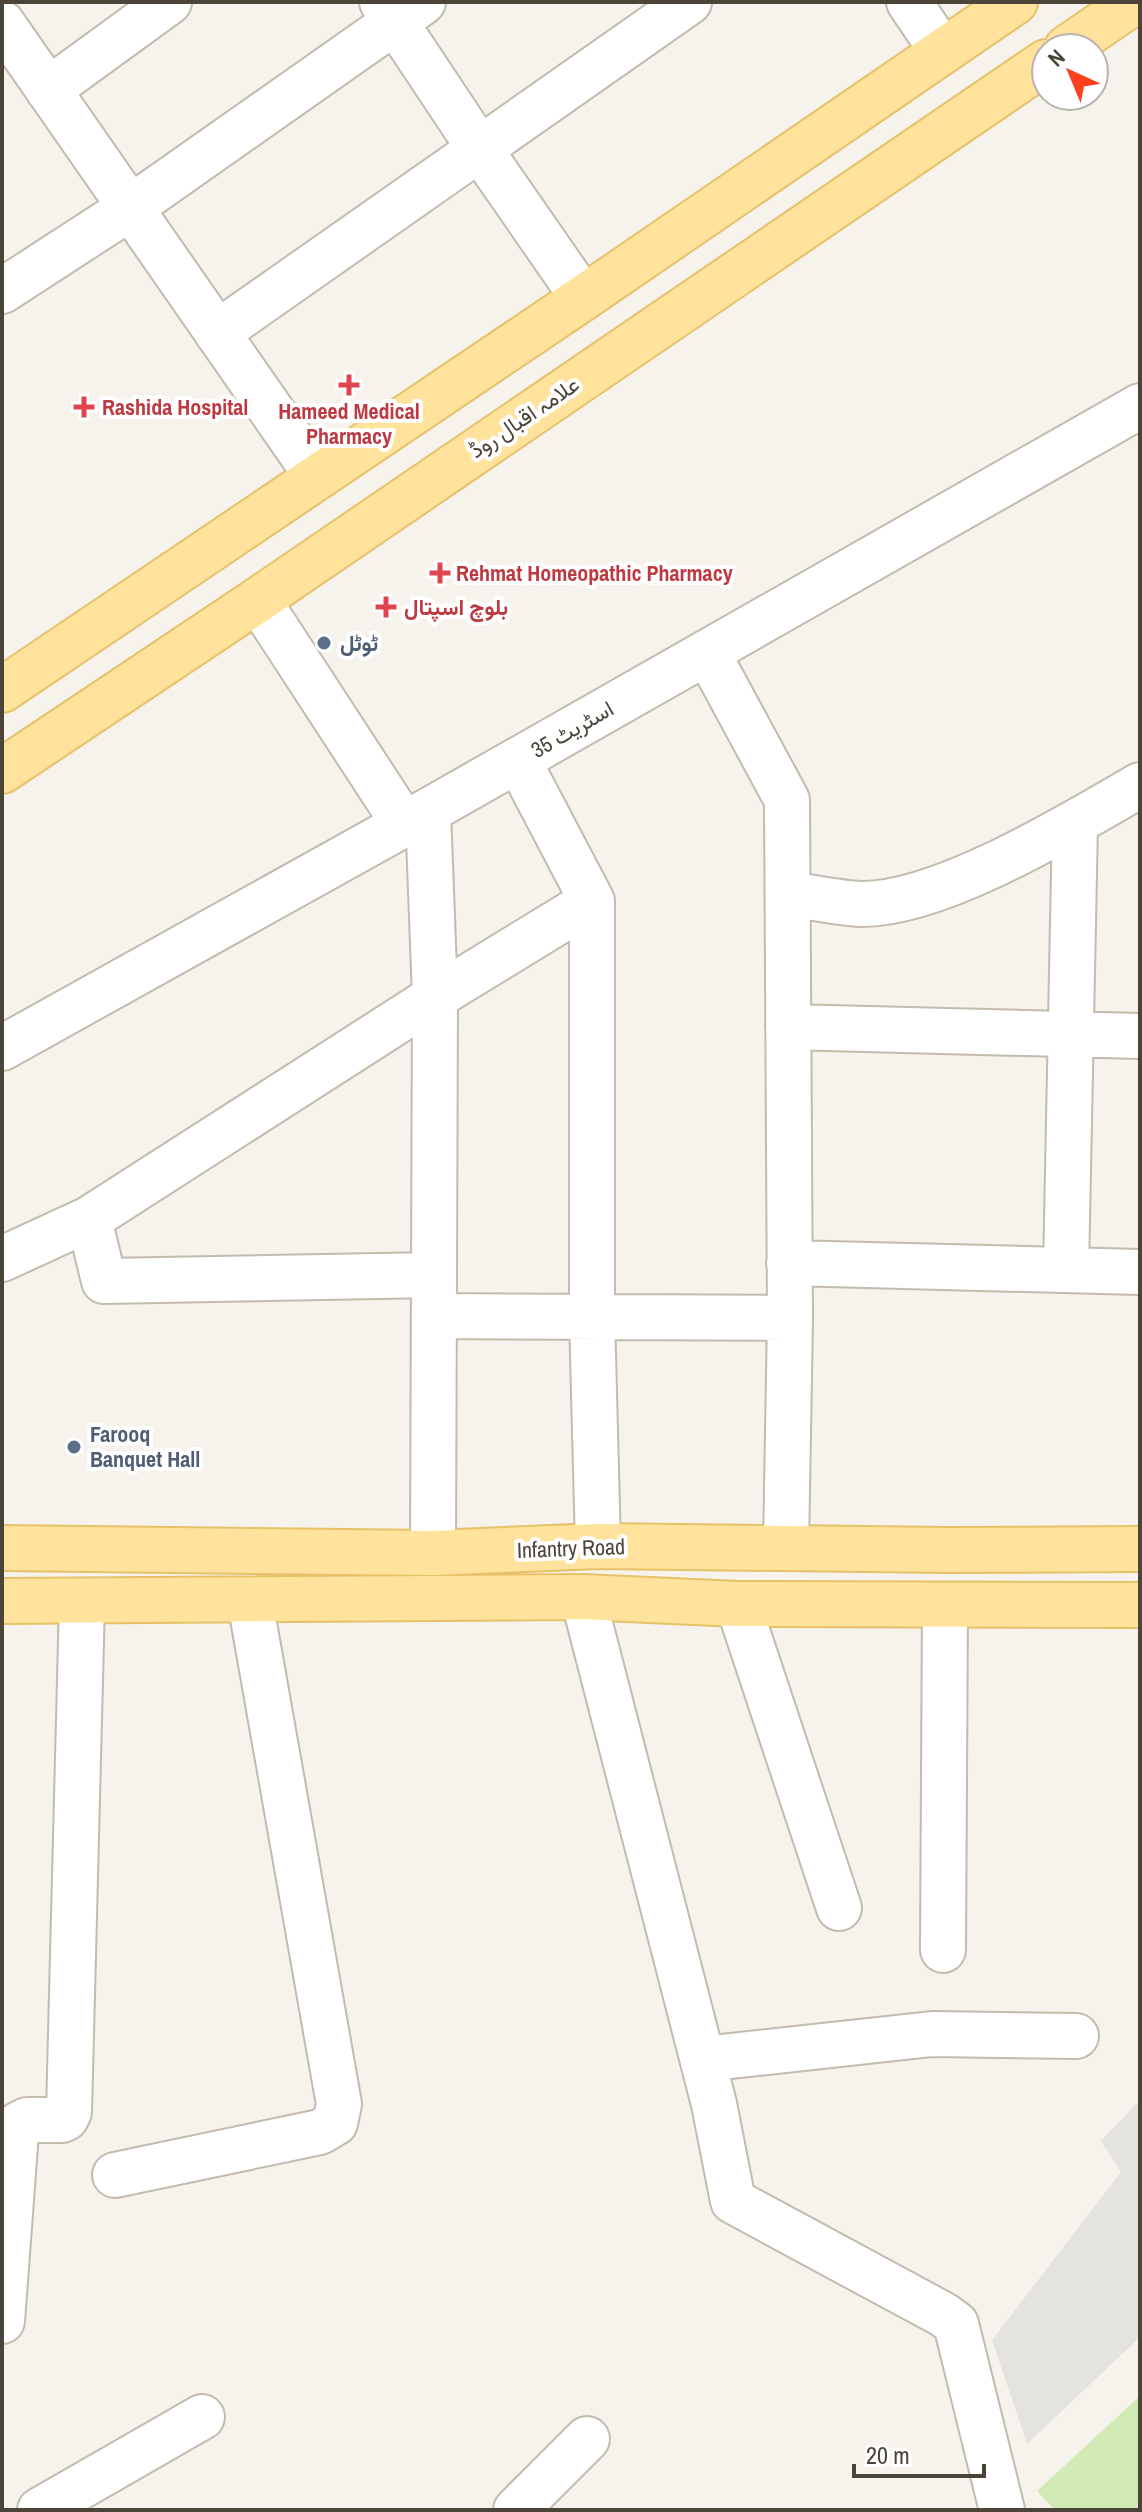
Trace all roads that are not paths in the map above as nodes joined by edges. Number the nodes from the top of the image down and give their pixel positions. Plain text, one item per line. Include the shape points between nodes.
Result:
1 (169, 2) edge
2 (689, 2) edge
3 (909, 2) edge
4 (1015, 2) edge
5 (1134, 2) edge
6 (400, 8) edge
7 (2, 23) edge
8 (1090, 32) edge
9 (942, 51) junction
10 (1030, 73) edge
11 (48, 90) junction
12 (479, 148) junction
13 (130, 208) junction
14 (2, 291) edge
15 (583, 298) junction
16 (217, 333) junction
17 (475, 371) junction
18 (1140, 406) edge
19 (514, 424) junction
20 (317, 476) junction
21 (258, 600) junction
22 (707, 652) junction
23 (2, 690) edge
24 (518, 760) junction
25 (2, 771) edge
26 (1140, 785) edge
27 (416, 818) junction
28 (1075, 823) junction
29 (788, 894) junction
30 (592, 901) junction
31 (435, 997) junction
32 (788, 1027) junction
33 (1072, 1035) junction
34 (1140, 1036) edge
35 (2, 1048) edge
36 (89, 1219) junction
37 (2, 1259) edge
38 (789, 1263) junction
39 (1066, 1270) junction
40 (1140, 1272) edge
41 (434, 1296) junction
42 (592, 1316) junction
43 (790, 1318) junction
44 (598, 1546) junction
45 (2, 1548) edge
46 (786, 1548) junction
47 (1140, 1549) edge
48 (433, 1553) junction
49 (583, 1597) junction
50 (2, 1601) edge
51 (250, 1601) junction
52 (82, 1602) junction
53 (738, 1604) junction
54 (1140, 1605) edge
55 (945, 1606) junction
56 (839, 1908) dead end
57 (943, 1950) dead end
58 (1076, 2036) dead end
59 (703, 2059) junction
60 (115, 2175) dead end
61 (2, 2310) edge
62 (2, 2321) edge
63 (202, 2417) dead end
64 (587, 2439) dead end
65 (40, 2510) edge
66 (516, 2510) edge
67 (1002, 2510) edge

1 - 11 street
2 - 12 street
3 - 9 street
4 - 9 main road
5 - 8 main road
6 - 12 street
6 - 13 street
7 - 11 street
9 - 15 main road
10 - 19 main road, علامہ اقبال روڈ
11 - 13 street
12 - 15 street
12 - 16 street
13 - 14 street
13 - 16 street
15 - 17 main road
16 - 20 street
17 - 19 main road
17 - 20 main road
18 - 22 street, اسٹریٹ 35
19 - 21 main road, علامہ اقبال روڈ
20 - 23 main road
21 - 25 main road, علامہ اقبال روڈ
21 - 27 street
22 - 24 street, اسٹریٹ 35
22 - 29 street via 787,800
24 - 27 street, اسٹریٹ 35
24 - 30 street
26 - 28 street
27 - 31 street
27 - 35 street, اسٹریٹ 35
28 - 29 street via 966,877 913,896 862,904
28 - 33 street
29 - 32 street
30 - 31 street
30 - 42 street
31 - 36 street
31 - 41 street
32 - 33 street
32 - 38 street
33 - 34 street
33 - 39 street
36 - 37 street
36 - 41 street via 104,1281
38 - 39 street
38 - 43 street
39 - 40 street
41 - 42 street
41 - 48 street
42 - 43 street
42 - 44 street
43 - 46 street
44 - 46 main road, Infantry Road
44 - 48 main road, Infantry Road
45 - 48 main road, Infantry Road
46 - 47 main road, Infantry Road
49 - 51 main road
49 - 53 main road
49 - 59 street
50 - 52 main road
51 - 52 main road
51 - 60 street via 339,2104 335,2123 320,2132
52 - 61 street via 69,2112 62,2120 27,2120 16,2132
53 - 55 main road
53 - 56 street
54 - 55 main road
55 - 57 street
58 - 59 street via 932,2034
59 - 67 street via 733,2201 956,2324
61 - 62 street
63 - 65 street
64 - 66 street

